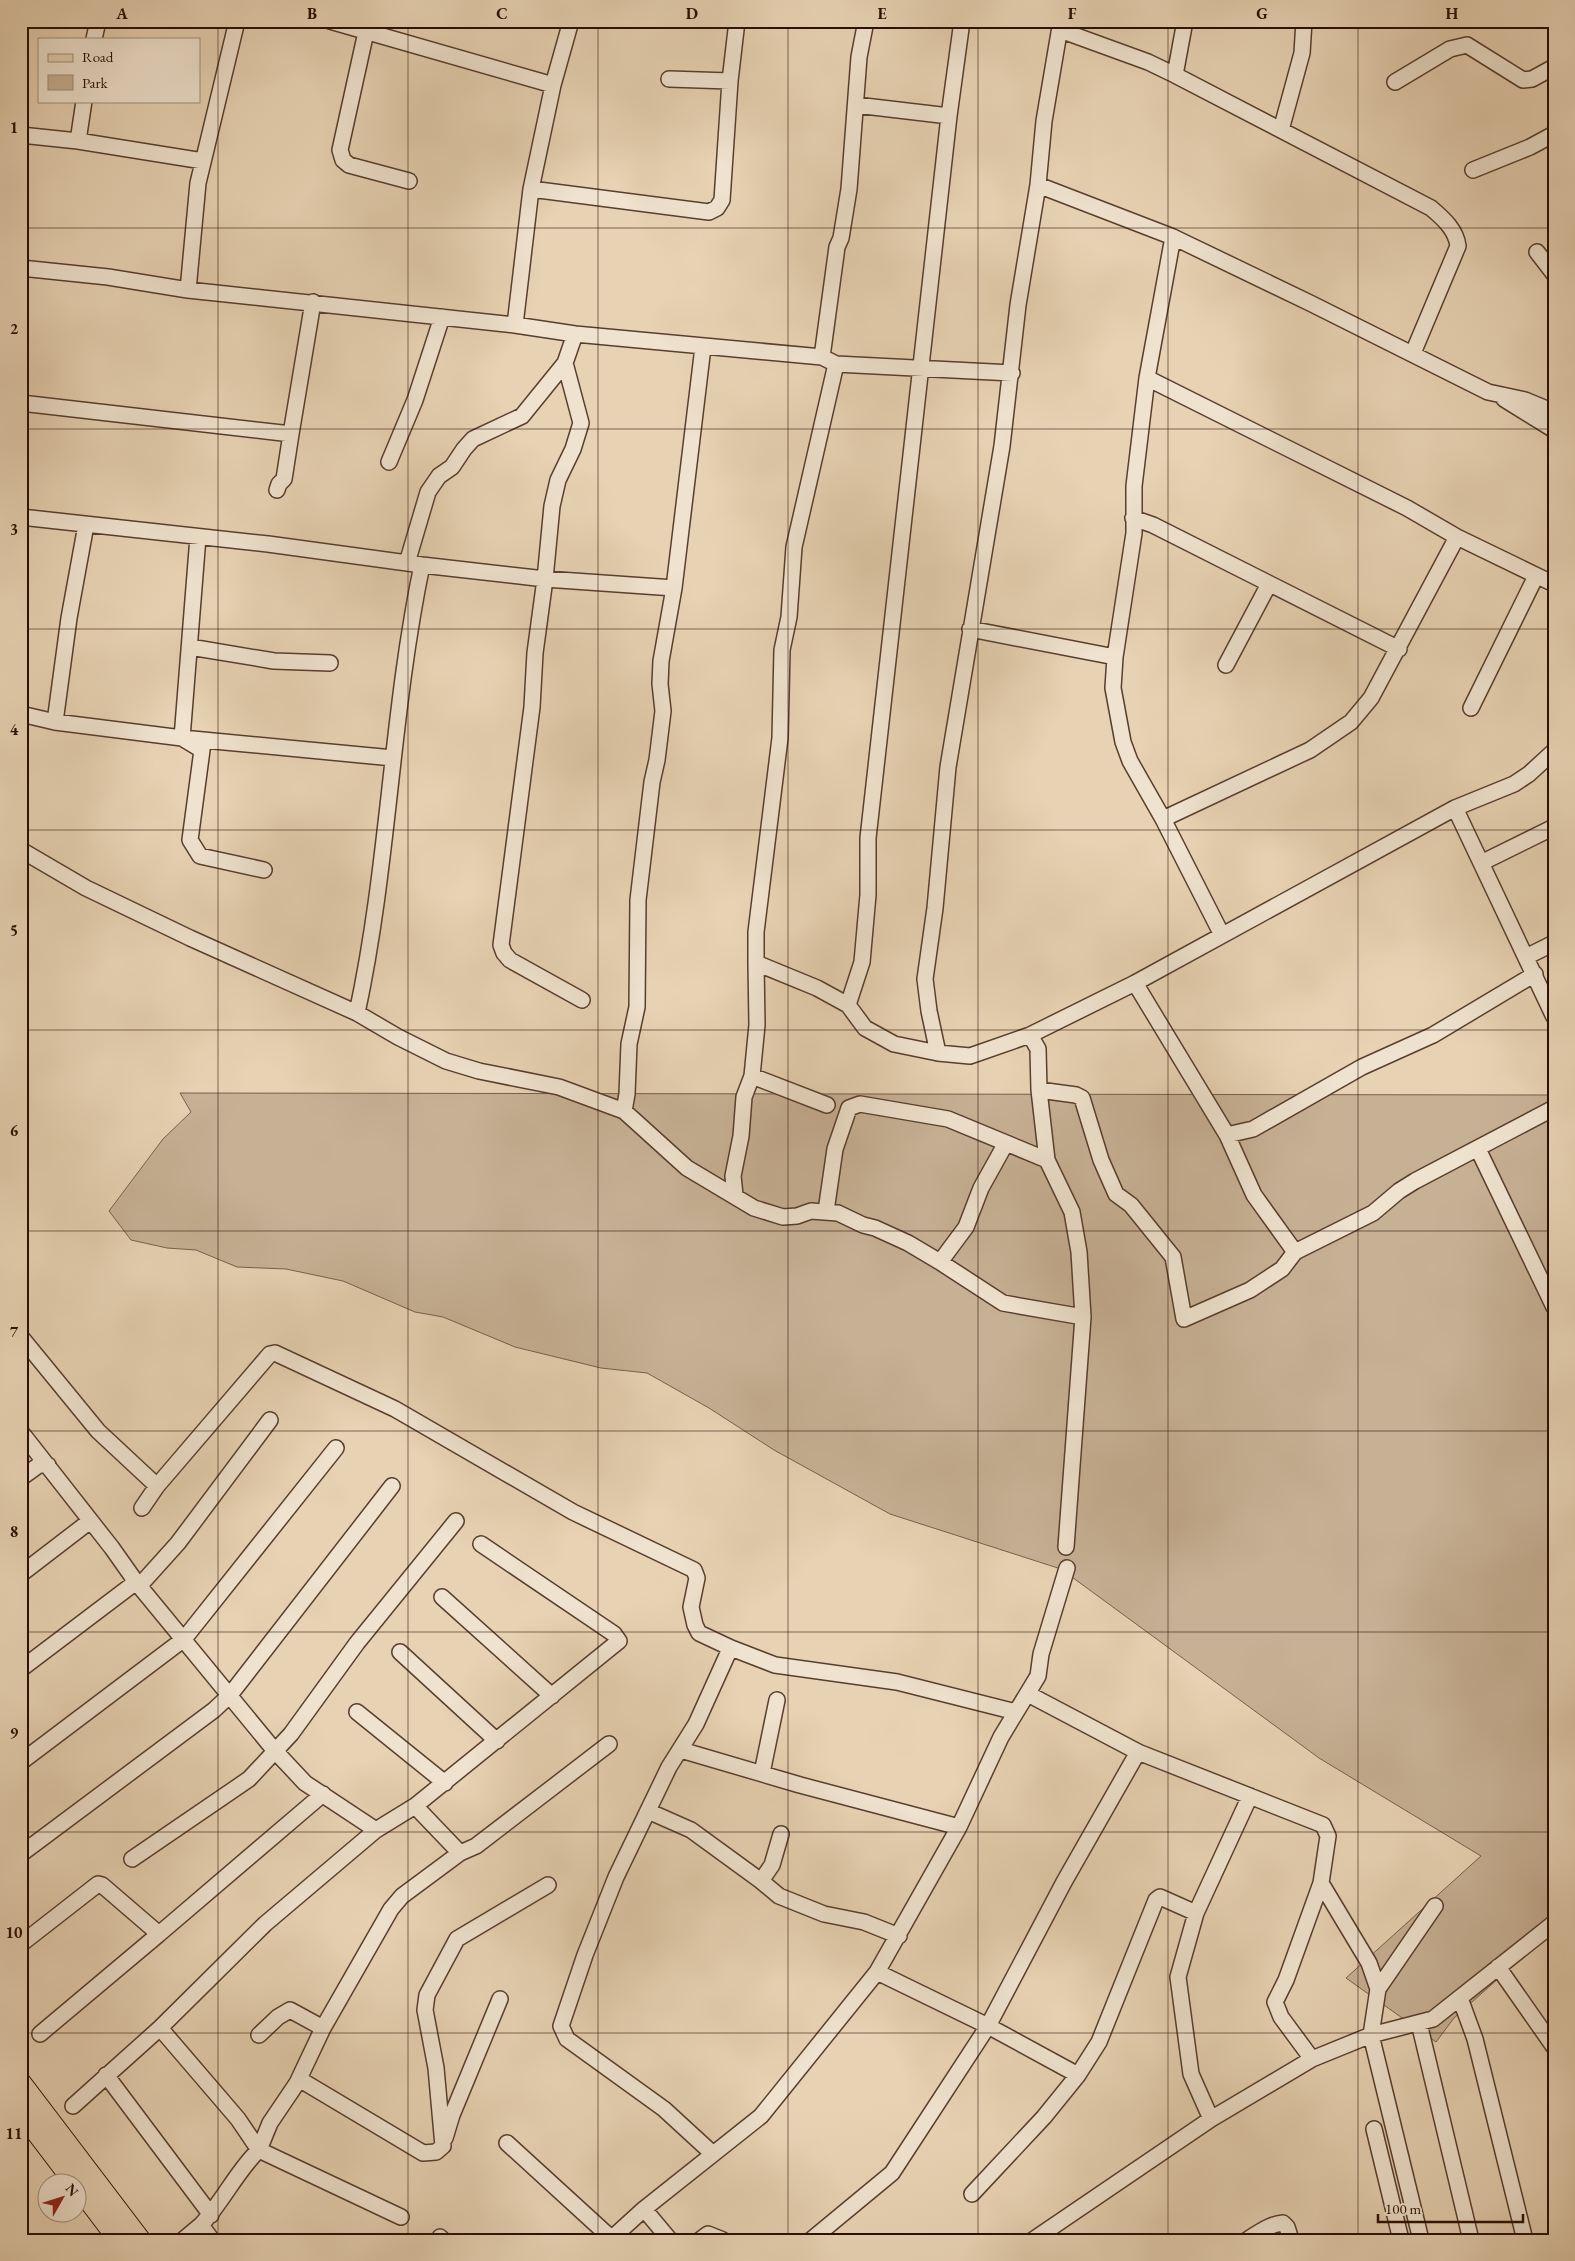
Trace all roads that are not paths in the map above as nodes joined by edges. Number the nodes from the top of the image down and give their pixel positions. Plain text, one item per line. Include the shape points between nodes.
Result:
1 (98, 21) edge
2 (237, 21) edge
3 (330, 21) edge
4 (571, 21) edge
5 (737, 21) edge
6 (866, 21) edge
7 (962, 21) edge
8 (1185, 21) edge
9 (1304, 21) edge
10 (1060, 26) edge
11 (366, 32) junction
12 (94, 38) edge
13 (1554, 67) edge
14 (1175, 75) junction
15 (669, 79) dead end
16 (730, 81) junction
17 (1395, 82) dead end
18 (553, 85) junction
19 (84, 102) edge
20 (856, 105) junction
21 (949, 116) junction
22 (1281, 130) junction
23 (1554, 134) edge
24 (21, 135) edge
25 (78, 141) junction
26 (203, 161) junction
27 (1473, 170) dead end
28 (408, 181) dead end
29 (1038, 185) junction
30 (531, 189) junction
31 (1173, 237) junction
32 (1537, 252) dead end
33 (21, 268) edge
34 (1554, 274) edge
35 (188, 290) junction
36 (312, 302) junction
37 (442, 317) junction
38 (515, 325) junction
39 (576, 334) junction
40 (703, 347) junction
41 (1413, 353) junction
42 (822, 358) junction
43 (565, 362) junction
44 (836, 364) junction
45 (922, 367) junction
46 (1012, 373) junction
47 (1148, 378) junction
48 (1501, 396) junction
49 (21, 403) edge
50 (1554, 412) edge
51 (1554, 430) edge
52 (291, 434) junction
53 (389, 462) dead end
54 (277, 490) dead end
55 (21, 517) edge
56 (1133, 518) junction
57 (86, 525) junction
58 (198, 537) junction
59 (1457, 537) junction
60 (407, 562) junction
61 (422, 565) junction
62 (1536, 576) junction
63 (545, 579) junction
64 (1269, 584) junction
65 (1554, 584) edge
66 (674, 588) junction
67 (970, 629) junction
68 (190, 647) junction
69 (1399, 649) junction
70 (1115, 657) junction
71 (330, 663) dead end
72 (1226, 666) dead end
73 (1471, 708) dead end
74 (21, 714) edge
75 (55, 722) junction
76 (182, 738) junction
77 (1554, 751) edge
78 (393, 758) junction
79 (1455, 808) junction
80 (1163, 820) junction
81 (1554, 827) edge
82 (21, 850) edge
83 (1482, 863) junction
84 (264, 870) dead end
85 (1222, 935) junction
86 (1554, 943) edge
87 (1526, 957) junction
88 (756, 963) junction
89 (1535, 974) junction
90 (1134, 983) junction
91 (582, 1000) dead end
92 (848, 1005) junction
93 (357, 1013) junction
94 (1554, 1016) edge
95 (1030, 1035) junction
96 (938, 1053) junction
97 (752, 1076) junction
98 (1039, 1090) junction
99 (827, 1105) dead end
100 (1554, 1108) edge
101 (624, 1111) junction
102 (1227, 1135) junction
103 (1006, 1144) junction
104 (1478, 1149) junction
105 (1047, 1160) junction
106 (735, 1195) junction
107 (826, 1211) junction
108 (1295, 1252) junction
109 (940, 1262) junction
110 (1554, 1307) edge
111 (1084, 1317) junction
112 (21, 1337) edge
113 (270, 1420) dead end
114 (21, 1432) edge
115 (336, 1448) dead end
116 (48, 1465) junction
117 (21, 1478) edge
118 (157, 1486) junction
119 (392, 1486) dead end
120 (142, 1508) dead end
121 (90, 1521) junction
122 (456, 1521) dead end
123 (481, 1544) dead end
124 (1066, 1546) dead end
125 (1067, 1568) dead end
126 (21, 1574) edge
127 (139, 1586) junction
128 (442, 1597) dead end
129 (184, 1639) junction
130 (730, 1648) junction
131 (400, 1652) dead end
132 (21, 1669) edge
133 (1028, 1694) junction
134 (230, 1695) junction
135 (552, 1696) junction
136 (777, 1700) dead end
137 (357, 1712) dead end
138 (1016, 1712) junction
139 (497, 1741) junction
140 (608, 1744) dead end
141 (681, 1750) junction
142 (275, 1751) junction
143 (1138, 1752) junction
144 (21, 1762) edge
145 (762, 1773) junction
146 (445, 1783) junction
147 (323, 1794) junction
148 (1250, 1796) junction
149 (415, 1806) junction
150 (648, 1812) junction
151 (959, 1827) junction
152 (376, 1830) junction
153 (781, 1834) dead end
154 (460, 1853) junction
155 (21, 1854) edge
156 (132, 1859) dead end
157 (761, 1881) junction
158 (1321, 1883) junction
159 (548, 1885) dead end
160 (1435, 1906) dead end
161 (1196, 1913) junction
162 (1554, 1923) edge
163 (159, 1934) junction
164 (899, 1936) junction
165 (21, 1944) edge
166 (1498, 1967) junction
167 (877, 1972) junction
168 (1378, 1989) junction
169 (1460, 1998) junction
170 (500, 1999) dead end
171 (1419, 2022) junction
172 (988, 2026) junction
173 (160, 2028) junction
174 (323, 2028) junction
175 (40, 2034) dead end
176 (1371, 2035) junction
177 (259, 2036) dead end
178 (1554, 2047) edge
179 (1312, 2059) junction
180 (106, 2075) junction
181 (1078, 2075) junction
182 (299, 2079) junction
183 (21, 2082) edge
184 (73, 2106) dead end
185 (21, 2113) edge
186 (1210, 2119) junction
187 (1374, 2129) dead end
188 (507, 2143) dead end
189 (443, 2146) junction
190 (259, 2150) junction
191 (713, 2154) junction
192 (67, 2174) edge
193 (972, 2194) dead end
194 (88, 2200) edge
195 (644, 2210) junction
196 (401, 2218) dead end
197 (206, 2220) junction
198 (610, 2239) edge
199 (118, 2240) edge
200 (141, 2240) edge
201 (183, 2240) edge
202 (212, 2240) edge
203 (670, 2240) edge
204 (700, 2240) edge
205 (723, 2240) edge
206 (811, 2240) edge
207 (1033, 2240) edge
208 (1247, 2240) edge
209 (1291, 2240) edge
210 (1400, 2240) edge
211 (1421, 2240) edge
212 (1471, 2240) edge
213 (1525, 2240) edge

1 - 12 street
2 - 26 street
3 - 11 street
4 - 18 street
5 - 16 street
6 - 20 street via 859,58
7 - 21 street
8 - 14 street
9 - 22 street via 1302,53
10 - 14 street
10 - 29 street via 1044,120
11 - 18 street
11 - 28 street via 340,150 343,160 349,165
13 - 17 street via 1532,79 1523,80 1467,45 1450,49
14 - 22 street
15 - 16 street
16 - 30 street via 722,200 717,208 709,212
18 - 30 street
19 - 25 street
20 - 21 street
20 - 42 street via 849,189 837,247
21 - 45 street
22 - 41 street via 1431,208 1457,236 1458,246
23 - 27 street
24 - 25 street
25 - 26 street
26 - 35 street
29 - 31 street
29 - 46 street via 1018,305
30 - 38 street
31 - 41 street
31 - 47 street
32 - 34 street
33 - 35 street
35 - 36 street
36 - 37 street
36 - 52 street
37 - 38 street
37 - 53 street via 415,400
38 - 39 street
39 - 40 street
39 - 43 street
40 - 42 street
40 - 66 street
41 - 48 street
42 - 44 street
43 - 60 street via 522,416 473,439 452,468 439,476 428,492
43 - 63 street via 581,423 554,493
44 - 45 street
44 - 88 street via 794,547 789,617 782,650 780,738 756,932
45 - 46 street
45 - 92 street via 868,838 868,895 862,962
46 - 67 street
47 - 56 street
47 - 59 street via 1407,508
48 - 50 street via 1525,400
48 - 51 street
49 - 52 street
52 - 54 street via 284,479
55 - 57 street
56 - 64 street
56 - 70 street via 1134,533
57 - 58 street
57 - 75 street
58 - 60 street
58 - 68 street
59 - 62 street
59 - 69 street
60 - 61 street
61 - 63 street
61 - 78 street via 412,612
62 - 65 street
62 - 73 street
63 - 66 street
63 - 91 street via 501,945 510,960
64 - 69 street
64 - 72 street
66 - 101 street via 661,661 664,710 638,900 637,1007 629,1044
67 - 70 street
67 - 96 street via 952,736 925,979
68 - 71 street via 274,661
68 - 76 street
69 - 80 street via 1371,698 1351,722 1310,750
70 - 80 street via 1113,688 1123,742
74 - 75 street
75 - 76 street
76 - 78 street
76 - 84 street via 202,750 190,840 194,848 200,856
77 - 79 street via 1514,784
78 - 93 street via 386,830
79 - 83 street
79 - 85 street
80 - 85 street
81 - 83 street
82 - 93 street via 86,888
83 - 87 street
85 - 90 street
86 - 87 street
87 - 89 street
88 - 92 street via 817,988
88 - 97 street
89 - 94 street
89 - 102 street via 1433,1035 1362,1067 1254,1129
90 - 95 street
90 - 102 street
92 - 96 street via 864,1028 894,1044
93 - 101 street via 446,1061 559,1087
95 - 96 street via 970,1056
95 - 98 street via 1038,1049
97 - 99 street
97 - 106 street via 744,1097 742,1136 733,1176
98 - 105 street
98 - 108 street via 1082,1098 1101,1160 1116,1194 1131,1206 1173,1257 1184,1318 1250,1290 1282,1269
100 - 104 street
101 - 106 street via 687,1168
102 - 108 street via 1254,1195
103 - 105 street
103 - 107 street via 948,1119 855,1105 849,1108 835,1149
103 - 109 street via 981,1188 966,1227
104 - 108 street via 1407,1186 1373,1213
104 - 110 street
105 - 111 street via 1068,1202 1074,1223
106 - 107 street via 754,1208 783,1217
107 - 109 street via 875,1228
109 - 111 street via 1003,1302
111 - 124 street
112 - 118 street via 98,1431
113 - 127 street via 178,1543
114 - 116 street
115 - 129 street
116 - 117 street via 39,1465
116 - 121 street
118 - 120 street
118 - 130 street via 274,1353 395,1409 573,1512 694,1570 697,1578 690,1607 699,1634
119 - 134 street
121 - 126 street
121 - 127 street
122 - 142 street
123 - 135 street via 618,1638 617,1645
125 - 133 street via 1041,1654 1038,1676
127 - 129 street
127 - 132 street
128 - 135 street
129 - 134 street
129 - 144 street
130 - 138 street via 775,1665 897,1682
130 - 141 street
131 - 139 street
133 - 138 street
133 - 143 street
134 - 142 street
134 - 155 street
135 - 139 street
136 - 145 street
137 - 146 street
138 - 151 street
139 - 146 street
140 - 154 street via 476,1846
141 - 145 street
141 - 150 street via 669,1767
142 - 147 street via 305,1784
142 - 156 street via 249,1779
143 - 148 street
143 - 172 street
145 - 151 street
146 - 149 street
147 - 152 street
147 - 163 street
148 - 158 street via 1324,1825 1328,1836
148 - 161 street
149 - 152 street
149 - 154 street
150 - 157 street via 691,1830
150 - 191 street via 616,1877 561,2026 567,2039 664,2109
151 - 164 street
152 - 173 street via 266,1924
153 - 157 street via 772,1865
154 - 174 street via 402,1896 391,1909
157 - 164 street via 779,1896 824,1914 864,1922
158 - 168 street via 1369,1963
158 - 179 street via 1275,2002 1281,2017
159 - 189 street via 457,1940 427,1995 425,2010 436,2068
160 - 168 street
161 - 181 street via 1160,1897 1156,1900 1099,2042
161 - 186 street via 1178,1977 1191,2074
162 - 166 street
163 - 165 street via 98,1884
163 - 175 street
164 - 167 street
166 - 169 street
166 - 178 street
167 - 172 street
167 - 191 street via 761,2116
168 - 176 street
169 - 171 street via 1433,2019
169 - 213 street via 1475,2039
170 - 189 street via 452,2115
171 - 176 street
171 - 212 street
172 - 181 street
172 - 206 street via 892,2173
173 - 180 street
173 - 190 street via 238,2119
174 - 177 street via 290,2010
174 - 182 street
176 - 179 street
176 - 211 street
179 - 186 street
180 - 184 street
180 - 197 street
181 - 193 street via 1032,2131
182 - 189 street via 423,2153 436,2152
182 - 190 street via 270,2123
183 - 200 main road
185 - 192 main road
186 - 207 street
187 - 210 street
188 - 198 street
190 - 196 street
190 - 197 street
191 - 195 street
194 - 199 main road
195 - 198 street
195 - 203 street
197 - 201 street
197 - 202 street
204 - 205 street via 708,2234
208 - 209 street via 1265,2228 1283,2223

